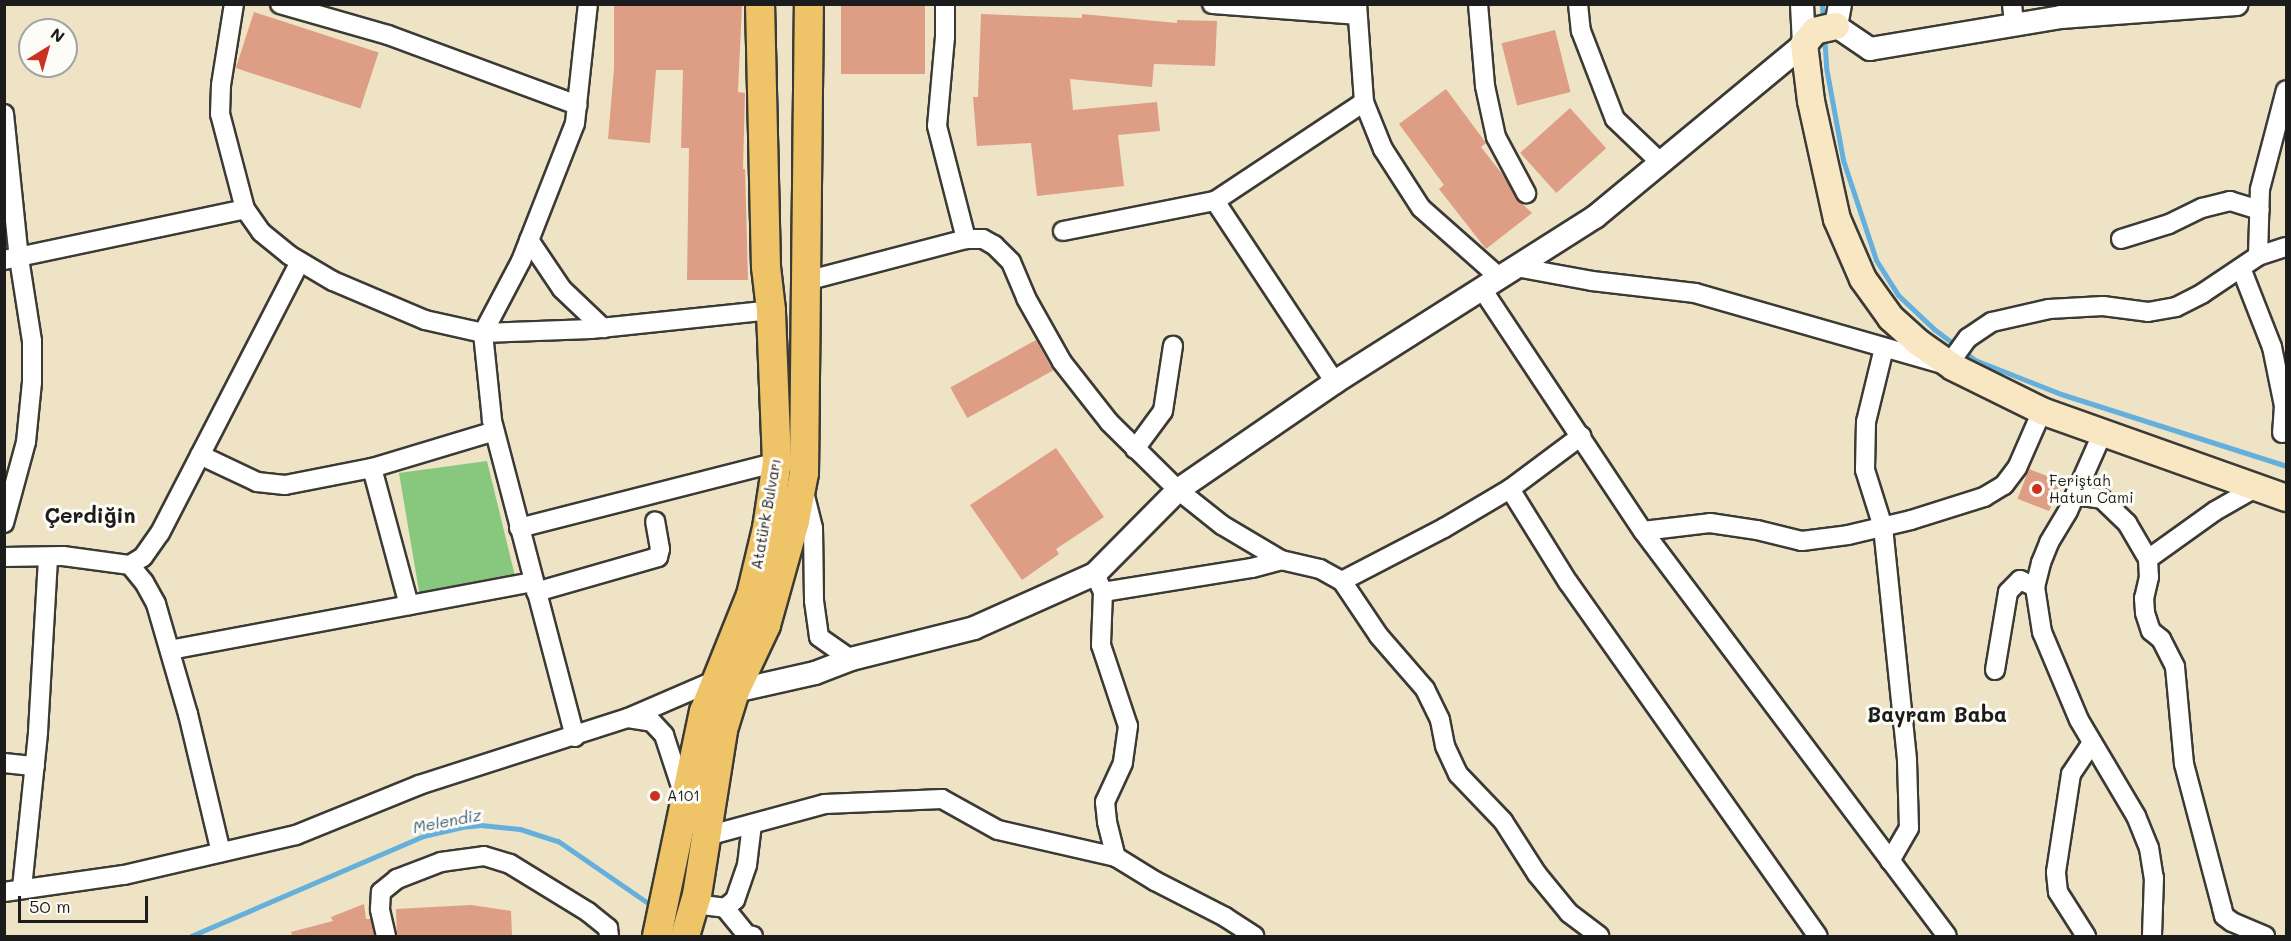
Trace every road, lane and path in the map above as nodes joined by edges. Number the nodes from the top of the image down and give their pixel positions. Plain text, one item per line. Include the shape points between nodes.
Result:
1 (234, 4) edge
2 (280, 4) edge
3 (588, 4) edge
4 (759, 4) edge
5 (809, 4) edge
6 (945, 4) edge
7 (1212, 4) edge
8 (1478, 4) edge
9 (1578, 4) edge
10 (1802, 4) edge
11 (2237, 4) edge
12 (1357, 10) edge
13 (2013, 14) edge
14 (1824, 26) edge
15 (2286, 90) edge
16 (1364, 102) junction
17 (577, 105) junction
18 (4, 114) edge
19 (1660, 163) junction
20 (1526, 193) dead end
21 (1215, 201) junction
22 (245, 209) junction
23 (2260, 210) junction
24 (1063, 231) dead end
25 (966, 239) junction
26 (2121, 239) dead end
27 (529, 240) junction
28 (2286, 247) edge
29 (2258, 256) junction
30 (12, 259) edge
31 (300, 262) junction
32 (2241, 268) junction
33 (1499, 278) junction
34 (806, 281) junction
35 (771, 310) junction
36 (603, 327) junction
37 (483, 333) junction
38 (1173, 346) dead end
39 (1884, 348) junction
40 (1954, 362) junction
41 (1335, 382) junction
42 (2042, 411) junction
43 (495, 431) junction
44 (2103, 432) junction
45 (2282, 433) dead end
46 (1581, 436) junction
47 (1135, 449) junction
48 (200, 455) junction
49 (777, 462) junction
50 (372, 468) junction
51 (802, 483) junction
52 (2257, 487) junction
53 (1510, 489) junction
54 (1178, 490) junction
55 (2075, 495) junction
56 (2286, 498) edge
57 (656, 521) dead end
58 (4, 523) edge
59 (1883, 526) junction
60 (519, 528) junction
61 (1643, 531) junction
62 (4, 557) edge
63 (48, 557) junction
64 (2148, 559) junction
65 (1281, 560) junction
66 (129, 565) junction
67 (1342, 581) junction
68 (1099, 583) junction
69 (534, 587) junction
70 (2036, 587) junction
71 (409, 605) junction
72 (170, 650) junction
73 (851, 659) junction
74 (1995, 670) dead end
75 (725, 686) junction
76 (628, 718) junction
77 (575, 737) junction
78 (2092, 743) junction
79 (4, 763) edge
80 (35, 766) junction
81 (685, 797) junction
82 (752, 824) junction
83 (707, 836) junction
84 (221, 852) junction
85 (1116, 857) junction
86 (1890, 861) junction
87 (14, 890) edge
88 (695, 899) junction
89 (725, 908) junction
90 (386, 936) edge
91 (609, 936) edge
92 (657, 936) edge
93 (686, 936) edge
94 (753, 936) edge
95 (1254, 936) edge
96 (1599, 936) edge
97 (1818, 936) edge
98 (1947, 936) edge
99 (2085, 936) edge
100 (2152, 936) edge
101 (2265, 936) edge

1 - 22 street via 220,114
2 - 17 street via 388,35
3 - 17 street
4 - 35 main road, Atatürk Bulvarı via 766,267
5 - 34 main road, Atatürk Bulvarı
6 - 25 street via 937,126
7 - 12 street
8 - 20 street via 1485,86 1496,137
9 - 19 street via 1581,31 1615,119
10 - 14 street
11 - 13 street via 2061,17
12 - 16 street
13 - 14 street via 1870,49
14 - 19 street
14 - 40 main road via 1811,101 1837,219 1863,279 1891,318 1919,343
15 - 23 street via 2260,189
16 - 21 street
16 - 33 street via 1383,149 1421,208
17 - 27 street via 575,123
18 - 30 street
19 - 33 street via 1595,217
21 - 24 street
21 - 41 street
22 - 30 street
22 - 31 street via 261,232
23 - 26 street via 2230,201
23 - 29 street
25 - 34 street
25 - 47 street via 983,239 1011,262 1062,362
27 - 36 street via 562,289
27 - 37 street
28 - 29 street
29 - 32 street
30 - 58 street via 32,341 32,382 26,442
31 - 37 street via 381,303 425,320
31 - 48 street
32 - 40 street via 2176,307 2148,312 2103,306 2049,309 1992,322 1968,338
32 - 45 street via 2272,346 2284,406
33 - 39 street via 1592,281 1695,293
33 - 41 street
33 - 46 street
34 - 51 main road, Atatürk Bulvarı
35 - 36 street
35 - 49 main road, Atatürk Bulvarı
36 - 37 street
37 - 43 street
38 - 47 street via 1163,411
39 - 40 street
39 - 59 street via 1866,422 1865,470
40 - 42 main road
41 - 54 street
42 - 44 main road
42 - 59 street via 2017,468 2004,485 1984,497
43 - 50 street
43 - 60 street
44 - 52 main road
44 - 55 street
46 - 53 street
46 - 61 street
47 - 54 street
48 - 50 street via 268,485
48 - 66 street via 160,533 143,557
49 - 60 street
49 - 75 main road, Atatürk Bulvarı via 767,528
50 - 71 street
51 - 73 street via 813,528 814,601 819,637
51 - 75 main road, Atatürk Bulvarı via 766,625
52 - 56 main road
52 - 64 street via 2215,511
53 - 67 street
53 - 97 street via 1568,582
54 - 65 street via 1222,525
54 - 68 street
55 - 64 street via 2102,499 2127,523
55 - 70 street via 2041,562
57 - 69 street via 658,557
59 - 61 street via 1802,541 1710,523
59 - 86 street via 1907,761 1909,828
60 - 69 street
61 - 86 street
62 - 63 street
63 - 66 street
63 - 80 street
64 - 101 street via 2145,613 2151,631 2161,639 2175,667 2184,764 2224,916
65 - 67 street via 1320,569
65 - 68 street via 1252,568
66 - 72 street via 156,604
67 - 96 street via 1379,636 1425,689 1458,774 1503,821 1537,874 1569,913
68 - 73 street via 974,628
68 - 85 street via 1101,645 1128,726 1123,763 1105,802
69 - 71 street
69 - 77 street
70 - 74 street via 2020,580 2008,592
70 - 78 street via 2042,632
71 - 72 street
72 - 84 street
73 - 75 street via 815,673
75 - 76 street
75 - 81 main road, Atatürk Bulvarı via 704,712
75 - 83 main road, Atatürk Bulvarı via 723,730
76 - 77 street
76 - 81 street via 652,722 664,735
77 - 84 street via 419,785 296,835
78 - 99 street via 2071,774 2056,872 2058,892
78 - 100 street via 2136,816 2149,848 2154,878
79 - 80 street
80 - 87 street
81 - 92 main road, Atatürk Bulvarı
82 - 83 street
82 - 85 street via 825,804 942,799 998,830
82 - 89 street via 747,865 735,900
83 - 88 main road, Atatürk Bulvarı
84 - 87 street via 124,875
85 - 95 street
86 - 98 street
88 - 89 street
88 - 93 main road, Atatürk Bulvarı
89 - 94 street
90 - 91 street via 381,892 397,879 441,862 484,856 510,864 588,912 608,928

